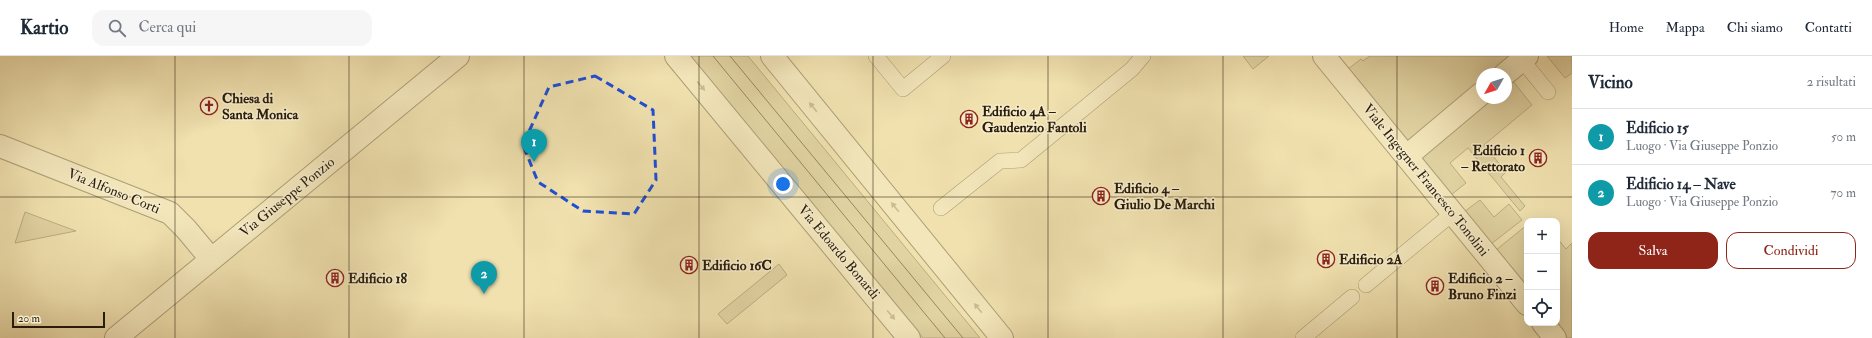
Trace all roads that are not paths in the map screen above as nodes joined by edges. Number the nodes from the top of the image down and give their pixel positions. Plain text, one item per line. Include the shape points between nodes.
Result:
1 (458, 56) edge
2 (676, 56) edge
3 (772, 56) edge
4 (876, 56) edge
5 (943, 56) edge
6 (1143, 56) edge
7 (1324, 56) edge
8 (1524, 58) edge
9 (1512, 68) edge
10 (1548, 92) dead end
11 (1476, 99) edge
12 (0, 146) edge
13 (1407, 156) junction
14 (941, 208) dead end
15 (1453, 213) junction
16 (211, 260) junction
17 (1366, 285) dead end
18 (1352, 297) dead end
19 (1524, 300) edge
20 (1545, 326) edge
21 (116, 338) edge
22 (910, 338) edge
23 (1002, 338) edge
24 (1303, 338) edge
25 (1555, 338) edge

1 - 16 street, Via Giuseppe Ponzio
2 -> 22 street, Via Edoardo Bonardi
23 -> 3 street
4 - 5 lane via 903,89
6 - 14 lane via 1132,69 1021,160 1000,161
7 - 13 street, Viale Ingegner Francesco Tonolini
8 - 9 street
8 - 10 lane
11 - 13 street
12 - 16 street, Via Alfonso Corti via 170,213
13 - 15 street, Viale Ingegner Francesco Tonolini
15 - 17 lane
15 - 19 street, Viale Ingegner Francesco Tonolini
16 - 21 street, Via Giuseppe Ponzio
18 - 24 lane
20 - 25 street

